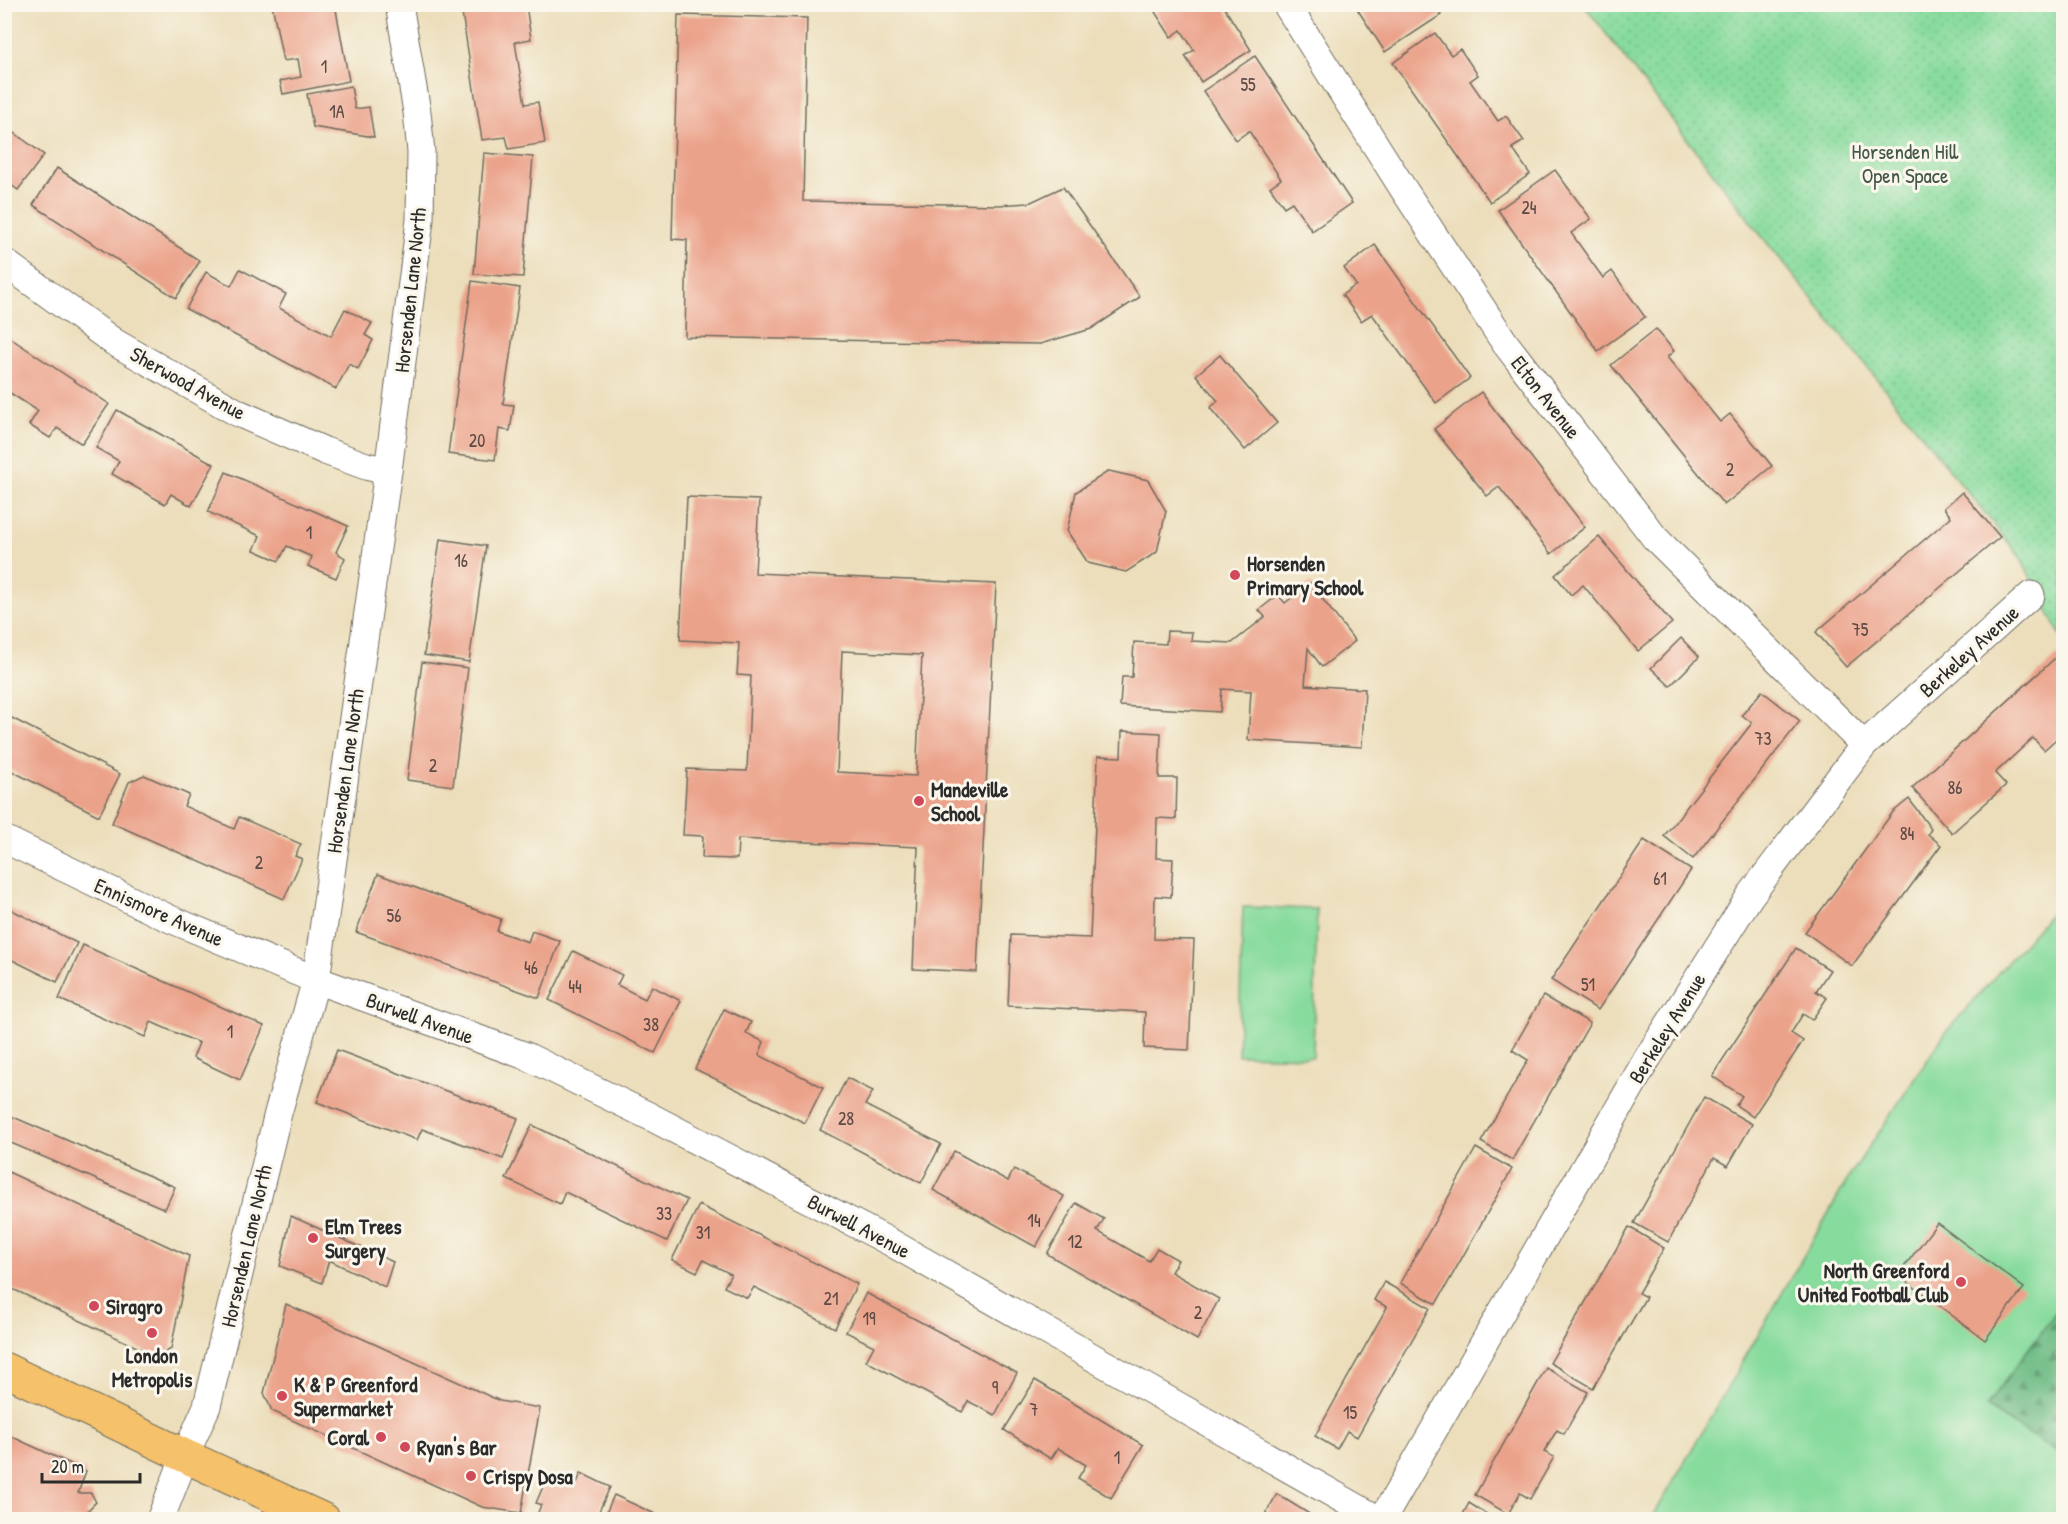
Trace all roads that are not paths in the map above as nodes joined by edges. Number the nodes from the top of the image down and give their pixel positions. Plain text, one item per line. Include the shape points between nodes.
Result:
1 (399, 4) edge
2 (1286, 4) edge
3 (4, 262) edge
4 (388, 471) junction
5 (2031, 596) dead end
6 (1864, 745) junction
7 (4, 839) edge
8 (316, 980) junction
9 (4, 1369) edge
10 (185, 1456) junction
11 (160, 1520) edge
12 (324, 1520) edge
13 (1380, 1520) edge

1 - 4 street, Horsenden Lane North via 417,112 420,209
2 - 6 street, Elton Avenue via 1505,344 1655,538
3 - 4 street, Sherwood Avenue via 114,342 238,413 325,451
4 - 8 street, Horsenden Lane North
5 - 6 street, Berkeley Avenue
6 - 13 street, Berkeley Avenue via 1750,896 1647,1059
7 - 8 street, Ennismore Avenue via 168,918
8 - 10 street, Horsenden Lane North via 278,1113 207,1406
8 - 13 street, Burwell Avenue via 526,1056 649,1116 890,1242
9 - 10 main road
10 - 11 street, Horsenden Lane North
10 - 12 main road

